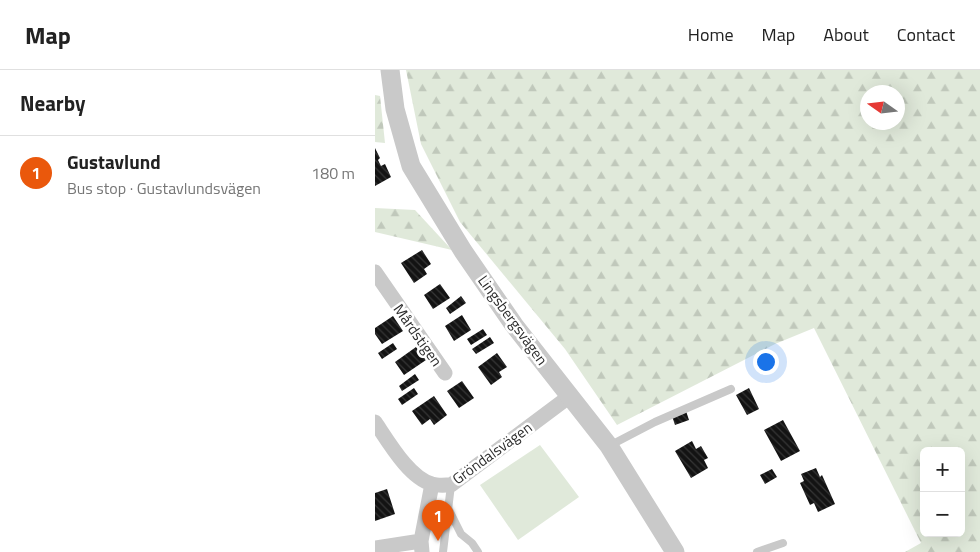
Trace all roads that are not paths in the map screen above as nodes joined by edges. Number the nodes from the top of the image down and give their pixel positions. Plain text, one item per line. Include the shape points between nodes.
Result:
1 (390, 70) edge
2 (375, 272) edge
3 (445, 373) dead end
4 (731, 389) dead end
5 (570, 396) junction
6 (375, 422) edge
7 (609, 446) junction
8 (432, 484) junction
9 (451, 485) junction
10 (448, 508) junction
11 (783, 543) dead end
12 (421, 547) edge
13 (375, 548) edge
14 (443, 552) edge
15 (478, 552) edge
16 (675, 552) edge
17 (757, 552) edge

1 - 5 street, Lingsbergsvägen via 395,109 411,166 514,324
2 - 3 street, Mårdstigen
4 - 7 lane
5 - 7 street, Lingsbergsvägen
5 - 9 street, Gröndalsvägen
6 - 8 street, Gröndalsvägen via 415,474
7 - 16 street, Lingsbergsvägen
8 - 9 street, Gröndalsvägen
8 - 12 street
9 - 10 lane
10 - 14 lane
10 - 15 lane via 461,534
11 - 17 lane
12 - 13 street

